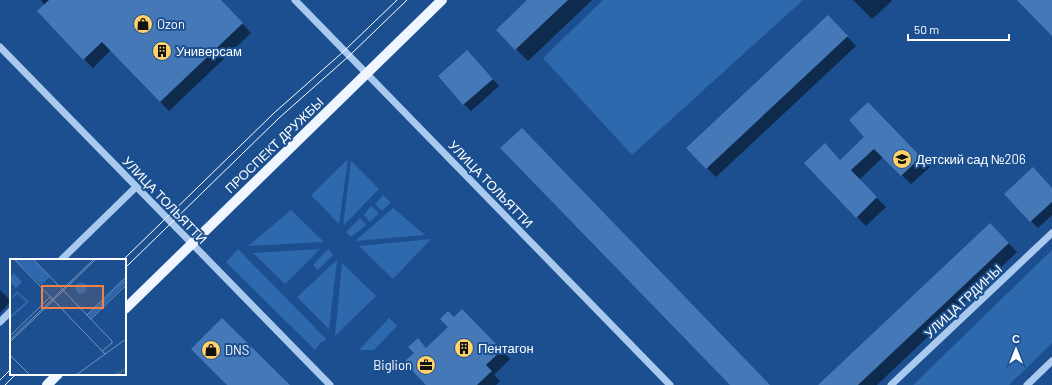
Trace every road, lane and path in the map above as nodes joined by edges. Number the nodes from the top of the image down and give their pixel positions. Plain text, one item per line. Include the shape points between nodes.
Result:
1 (295, 0) edge
2 (442, 0) edge
3 (0, 48) edge
4 (366, 73) junction
5 (136, 186) junction
6 (1052, 234) edge
7 (191, 244) junction
8 (62, 259) edge
9 (126, 308) edge
10 (10, 311) edge
11 (0, 322) edge
12 (1052, 361) edge
13 (57, 375) edge
14 (47, 385) edge
15 (330, 385) edge
16 (670, 385) edge
17 (891, 385) edge
18 (1027, 385) edge

1 - 4 street, УЛИЦА ТОЛЬЯТТИ
2 - 4 main road, ПРОСПЕКТ ДРУЖБЫ
3 - 5 street, УЛИЦА ТОЛЬЯТТИ
4 - 7 main road, ПРОСПЕКТ ДРУЖБЫ
4 - 16 street, УЛИЦА ТОЛЬЯТТИ
5 - 7 street, УЛИЦА ТОЛЬЯТТИ
5 - 8 street
6 - 17 street, УЛИЦА ГРДИНЫ
7 - 9 main road, ПРОСПЕКТ ДРУЖБЫ
7 - 15 street, УЛИЦА ТОЛЬЯТТИ
10 - 11 street
12 - 18 street
13 - 14 main road

